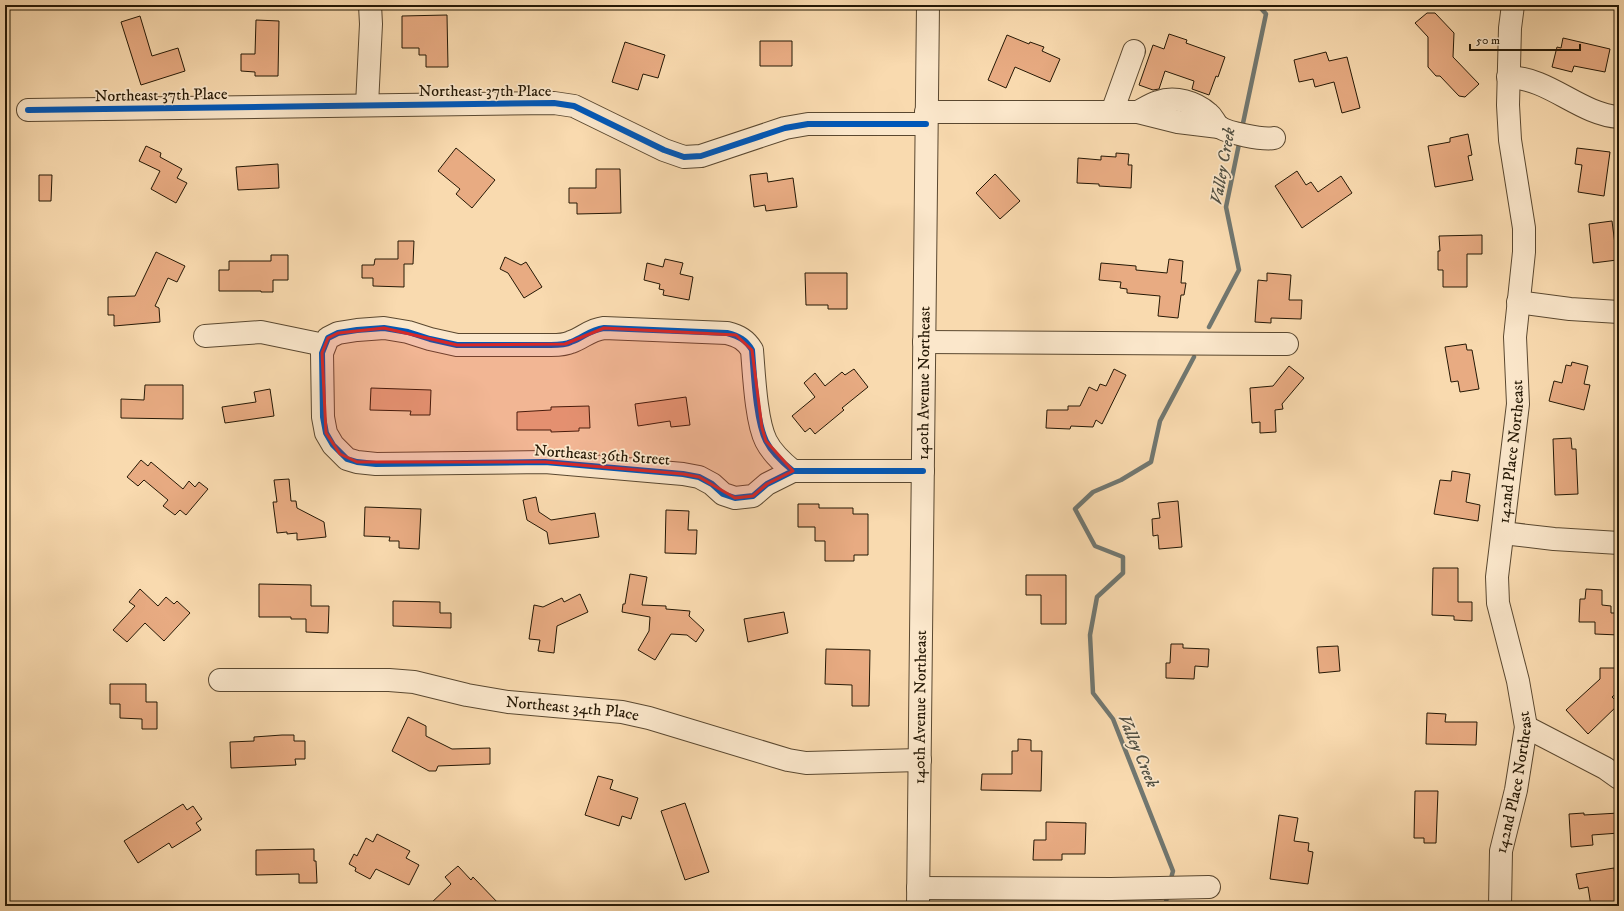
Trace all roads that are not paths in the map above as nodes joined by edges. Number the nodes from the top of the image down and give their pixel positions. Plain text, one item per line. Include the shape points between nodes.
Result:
1 (370, 5) edge
2 (928, 5) edge
3 (1513, 5) edge
4 (1134, 51) dead end
5 (1508, 81) junction
6 (368, 105) junction
7 (28, 110) dead end
8 (1112, 112) junction
9 (1619, 117) edge
10 (926, 118) junction
11 (1274, 138) dead end
12 (1518, 302) junction
13 (1619, 312) edge
14 (205, 336) dead end
15 (326, 342) junction
16 (924, 342) junction
17 (1287, 344) dead end
18 (794, 471) junction
19 (923, 471) junction
20 (1503, 533) junction
21 (1619, 543) edge
22 (220, 680) dead end
23 (1526, 727) junction
24 (920, 760) junction
25 (1614, 770) edge
26 (1210, 887) dead end
27 (918, 897) edge
28 (1502, 902) edge

1 - 6 street
2 - 10 street, 140th Avenue Northeast
3 - 5 street, 142nd Place Northeast
4 - 8 street
5 - 9 street via 1520,85 1530,81 1563,94 1591,111
5 - 12 street, 142nd Place Northeast via 1510,140 1524,228
6 - 7 street, Northeast 37th Place
6 - 10 street, Northeast 37th Place via 554,102 574,106 664,150 684,157 701,156 786,128 808,124
8 - 10 street, Northeast 37th Place
8 - 11 street, Northeast 37th Place via 1138,112 1158,102 1176,99 1191,102 1204,110 1219,127 1249,137
10 - 16 street, 140th Avenue Northeast
12 - 13 street
12 - 20 street, 142nd Place Northeast via 1515,337 1518,404
14 - 15 street via 261,332
15 - 18 street via 338,333 384,328 457,344 565,344 604,328 736,335 752,350 758,408 766,441
15 - 18 street, Northeast 36th Street via 322,353 323,417 326,433 340,454 357,462 545,462 668,473 699,477 723,494 735,498 753,496 767,484
16 - 17 street
16 - 19 street, 140th Avenue Northeast
18 - 19 street, Northeast 36th Street
19 - 24 street, 140th Avenue Northeast
20 - 21 street
20 - 23 street, 142nd Place Northeast via 1497,577 1498,603 1518,681
22 - 24 street, Northeast 34th Place via 414,682 508,702 622,712 788,760
23 - 25 street
23 - 28 street, 142nd Place Northeast via 1516,790 1501,851
24 - 27 street, 140th Avenue Northeast
26 - 27 street

